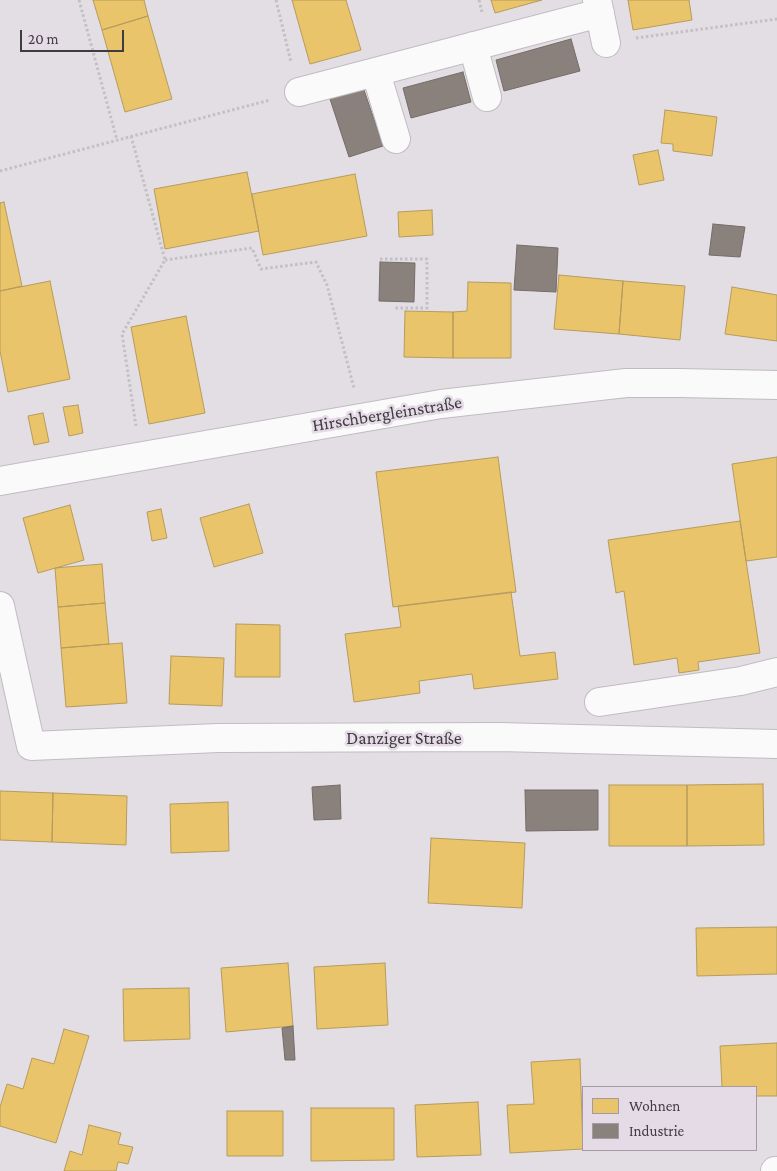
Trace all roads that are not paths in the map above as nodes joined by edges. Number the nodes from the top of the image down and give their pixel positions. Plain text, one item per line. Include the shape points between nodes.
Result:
1 (598, 6) edge
2 (606, 42) road end
3 (473, 46) junction
4 (376, 73) junction
5 (299, 92) road end
6 (487, 97) dead end
7 (396, 139) dead end
8 (777, 385) edge
9 (0, 481) edge
10 (0, 606) edge
11 (777, 672) edge
12 (599, 702) dead end
13 (777, 744) edge

1 - 2 street
1 - 3 street
3 - 4 street
3 - 6 street
4 - 5 street
4 - 7 street
8 - 9 street, Hirschbergleinstraße via 626,384 441,404
10 - 13 street, Danziger Straße via 31,746 218,738 490,737
11 - 12 street via 741,681

